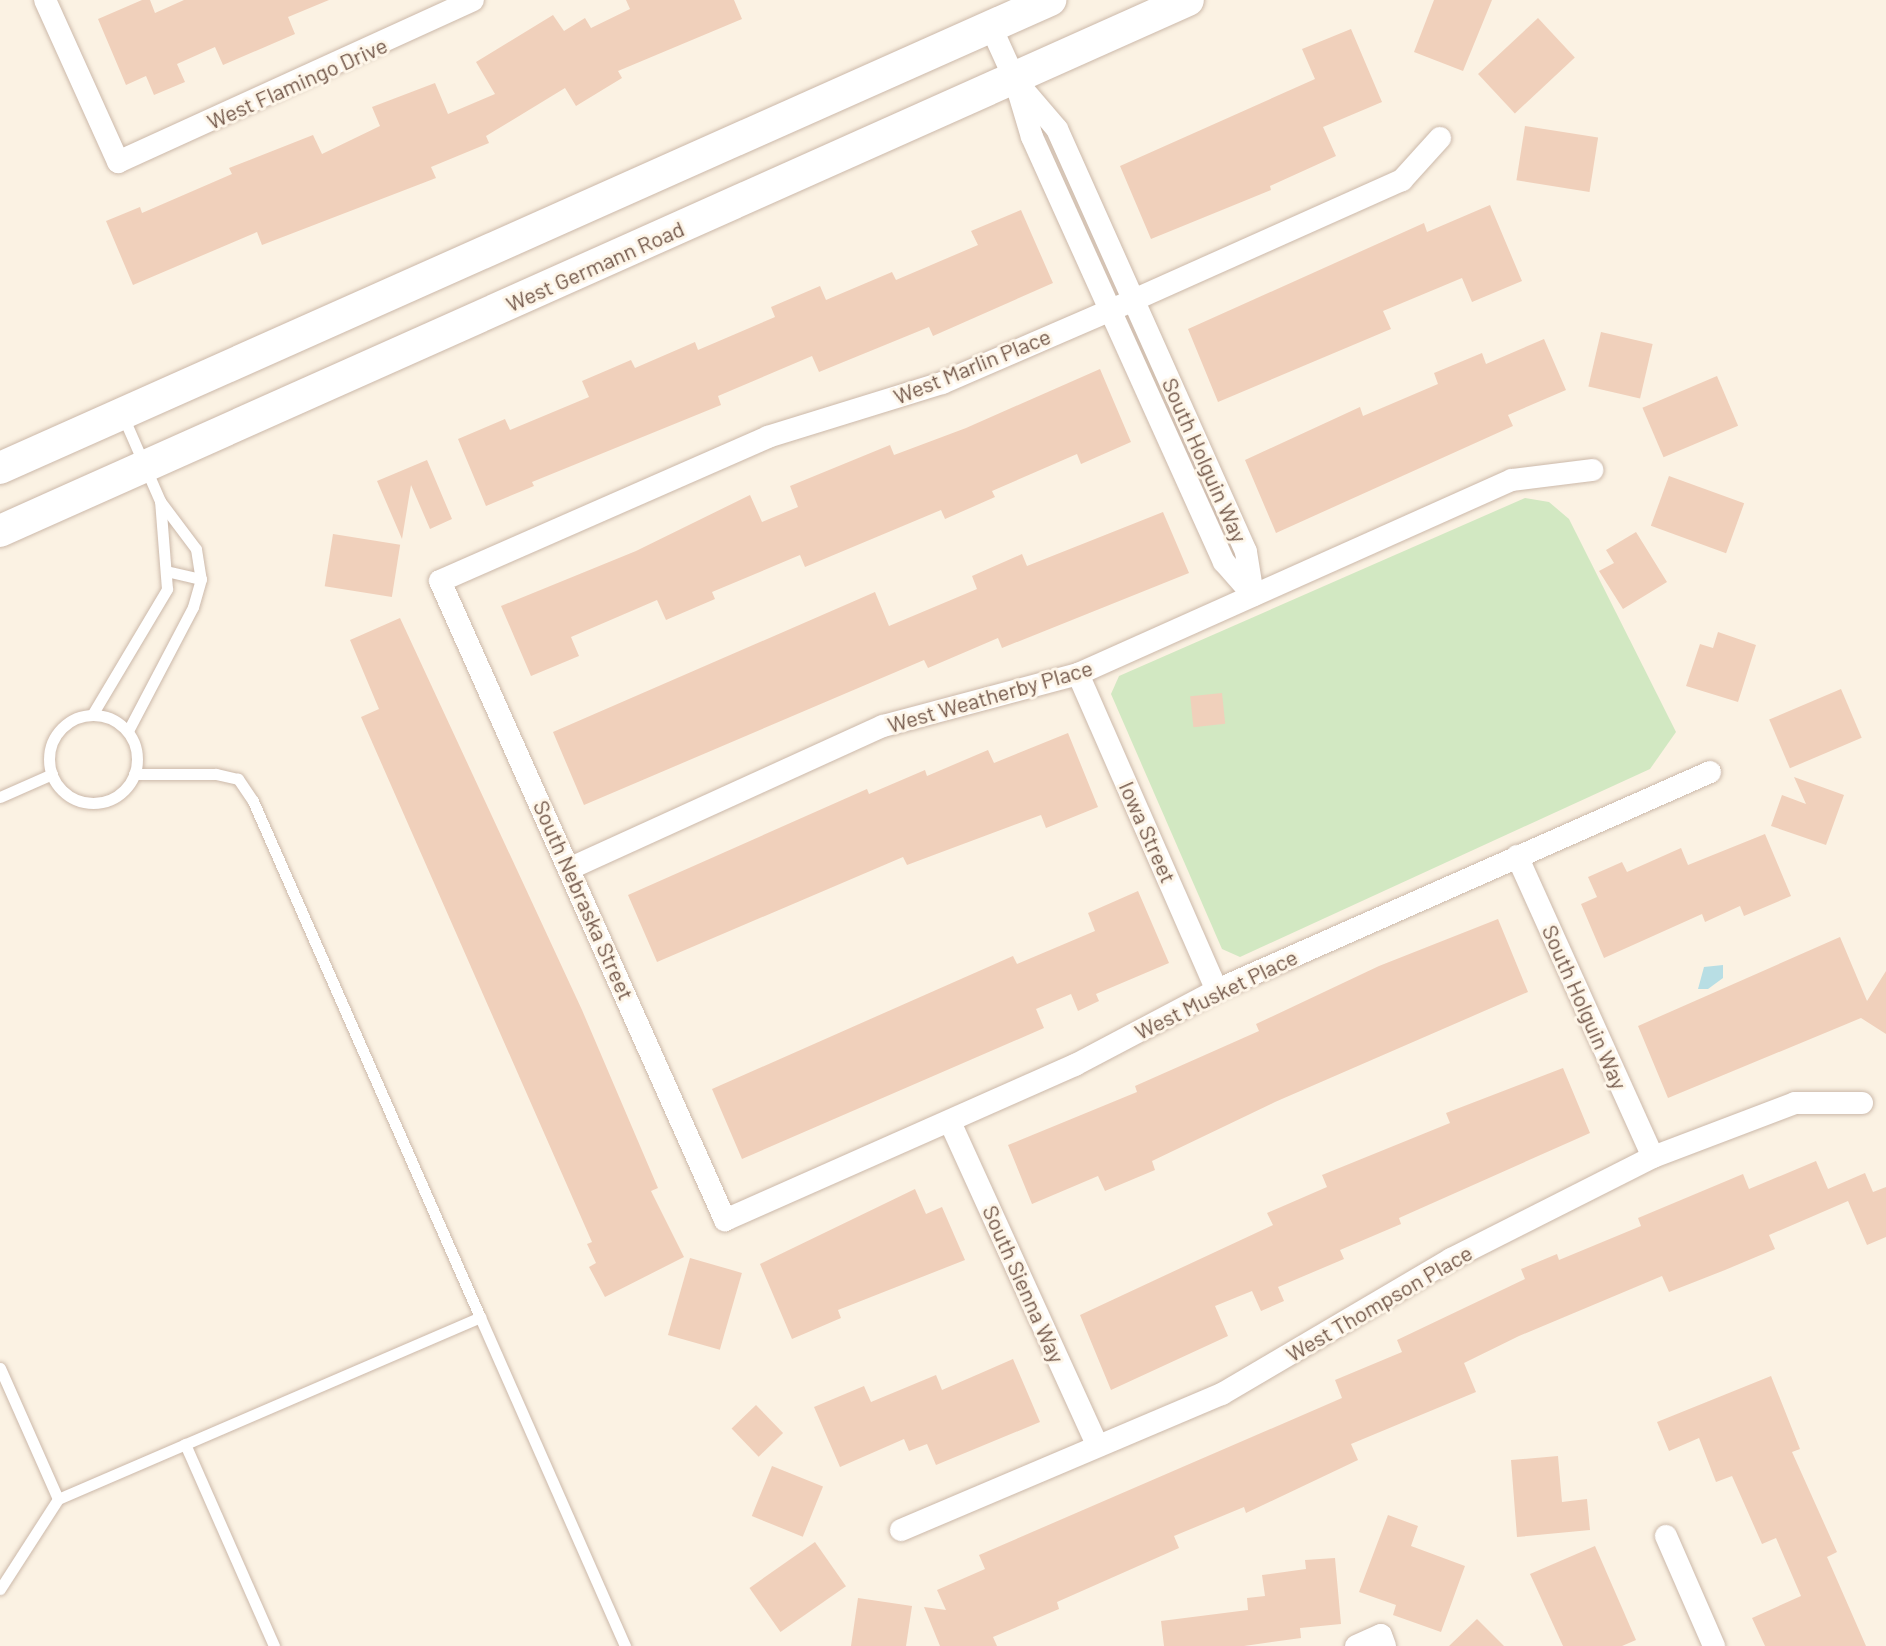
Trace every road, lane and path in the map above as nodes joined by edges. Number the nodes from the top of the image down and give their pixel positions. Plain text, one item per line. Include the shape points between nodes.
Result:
1 (45, 0) edge
2 (473, 0) edge
3 (1050, 0) edge
4 (1188, 0) edge
5 (991, 27) junction
6 (1015, 80) junction
7 (1440, 138) dead end
8 (1134, 300) junction
9 (1111, 310) junction
10 (121, 414) junction
11 (145, 466) junction
12 (0, 468) edge
13 (1592, 470) dead end
14 (160, 501) junction
15 (0, 531) edge
16 (166, 571) junction
17 (201, 579) junction
18 (440, 581) joint
19 (1253, 595) junction
20 (1078, 674) junction
21 (92, 715) junction
22 (128, 731) junction
23 (1710, 772) dead end
24 (52, 774) junction
25 (134, 774) junction
26 (0, 797) edge
27 (1517, 856) junction
28 (571, 868) junction
29 (1217, 990) junction
30 (1862, 1103) dead end
31 (950, 1122) junction
32 (1653, 1157) junction
33 (725, 1220) joint
34 (480, 1317) junction
35 (0, 1368) edge
36 (185, 1444) junction
37 (1097, 1445) junction
38 (58, 1499) junction
39 (901, 1530) dead end
40 (1666, 1536) dead end
41 (0, 1589) edge
42 (274, 1646) edge
43 (625, 1646) edge
44 (1356, 1646) edge
45 (1385, 1646) edge
46 (1714, 1646) edge

1 - 2 street, West Flamingo Drive via 118,162
3 - 5 main road
4 - 6 main road, West Germann Road
5 - 6 street, South Holguin Way
5 - 10 main road
6 - 8 street, South Holguin Way via 1057,129
6 - 9 street, South Holguin Way via 1032,137
6 - 11 main road, West Germann Road
7 - 8 street, West Marlin Place via 1402,180
8 - 9 street, West Marlin Place
8 - 19 street, South Holguin Way via 1246,552
9 - 18 street, West Marlin Place via 942,383 768,437
9 - 19 street, South Holguin Way via 1224,562
10 - 11 lane
10 - 12 main road
11 - 14 lane
11 - 15 main road, West Germann Road
13 - 19 street, West Weatherby Place via 1512,480
14 - 16 lane
14 - 17 lane via 196,549
16 - 17 lane
16 - 21 lane via 167,589
17 - 22 lane via 193,607
18 - 28 street, South Nebraska Street
19 - 20 street, West Weatherby Place
20 - 28 street, West Weatherby Place via 883,726
20 - 29 street, Iowa Street
21 - 22 lane
21 - 24 lane via 66,724 57,735 51,747
22 - 25 lane via 135,744
23 - 27 street, West Musket Place
24 - 25 lane via 71,797 100,802 115,797
24 - 26 lane
25 - 34 lane via 216,774 238,779 253,801
27 - 29 street, West Musket Place
27 - 32 street, South Holguin Way
28 - 33 street, South Nebraska Street
29 - 31 street, West Musket Place via 1075,1065
30 - 32 street, West Thompson Place via 1795,1103
31 - 33 street, West Musket Place
31 - 37 street, South Sienna Way
32 - 37 street, West Thompson Place via 1451,1259 1222,1394
34 - 36 lane
34 - 43 lane
35 - 38 lane
36 - 38 lane
36 - 42 lane
37 - 39 street, West Thompson Place
38 - 41 lane
40 - 46 street
44 - 45 street via 1381,1635

